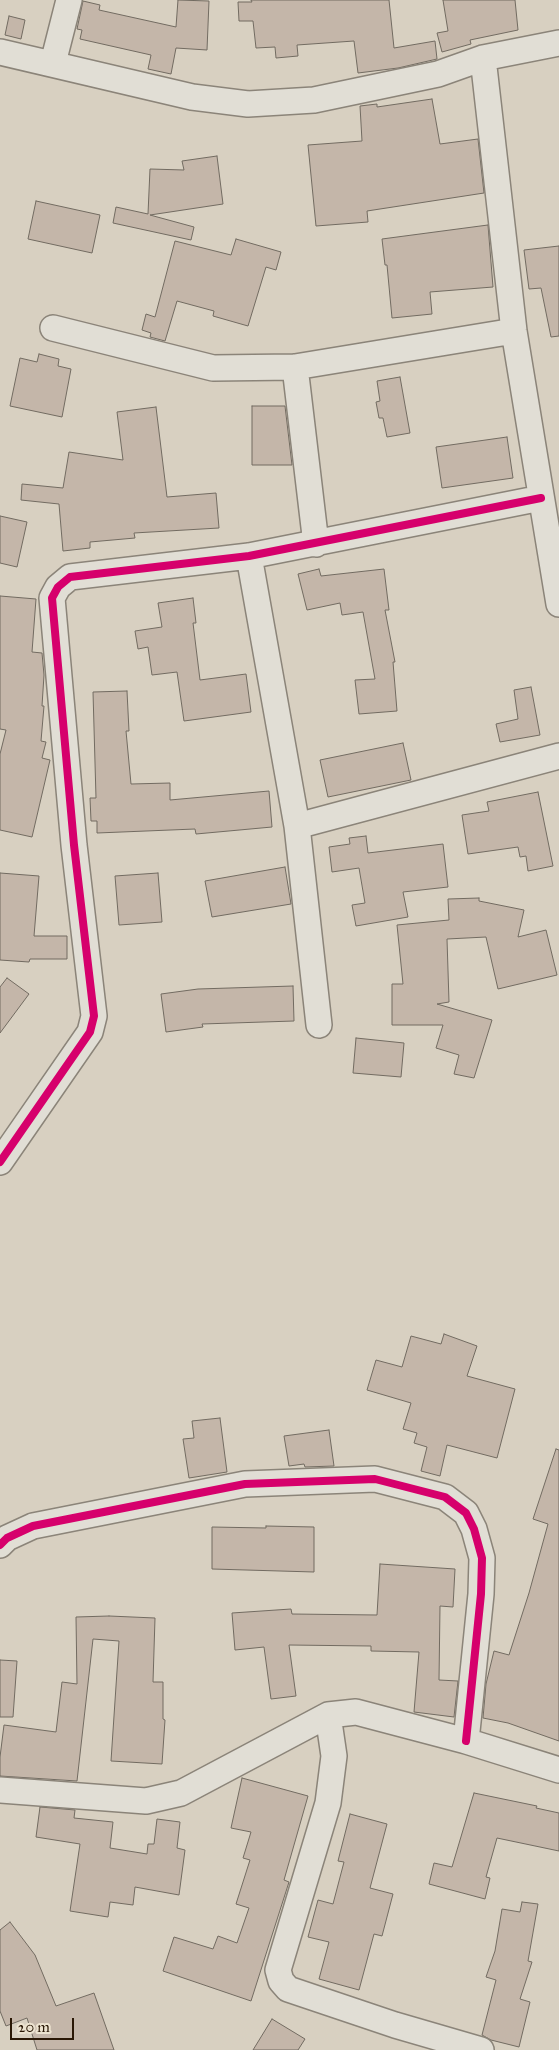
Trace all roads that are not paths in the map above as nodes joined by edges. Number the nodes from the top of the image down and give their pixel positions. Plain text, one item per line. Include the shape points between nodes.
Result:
1 (69, 0) edge
2 (559, 43) edge
3 (0, 52) edge
4 (483, 58) junction
5 (53, 63) junction
6 (53, 328) dead end
7 (514, 330) junction
8 (295, 367) junction
9 (541, 498) junction
10 (316, 544) junction
11 (249, 556) junction
12 (559, 604) edge
13 (559, 756) edge
14 (297, 826) junction
15 (319, 1025) dead end
16 (0, 1162) edge
17 (0, 1545) edge
18 (328, 1716) junction
19 (466, 1741) junction
20 (559, 1770) edge
21 (0, 1790) edge
22 (481, 2050) edge

1 - 5 street
2 - 4 street
3 - 5 street
4 - 5 street via 438,74 314,100 248,104 192,98
4 - 7 street
6 - 8 street via 213,368
7 - 8 street
7 - 9 street
8 - 10 street
9 - 10 street
9 - 12 street
10 - 11 street
11 - 14 street
11 - 16 street via 70,577 58,587 52,598 74,845 94,1016 90,1032
13 - 14 street
14 - 15 street
17 - 19 street via 32,1526 245,1484 375,1479 445,1497 466,1513 482,1558
18 - 19 street via 356,1712
18 - 21 street via 181,1794 146,1801
18 - 22 street via 334,1756 328,1803 278,1970 281,1981 288,1989
19 - 20 street

